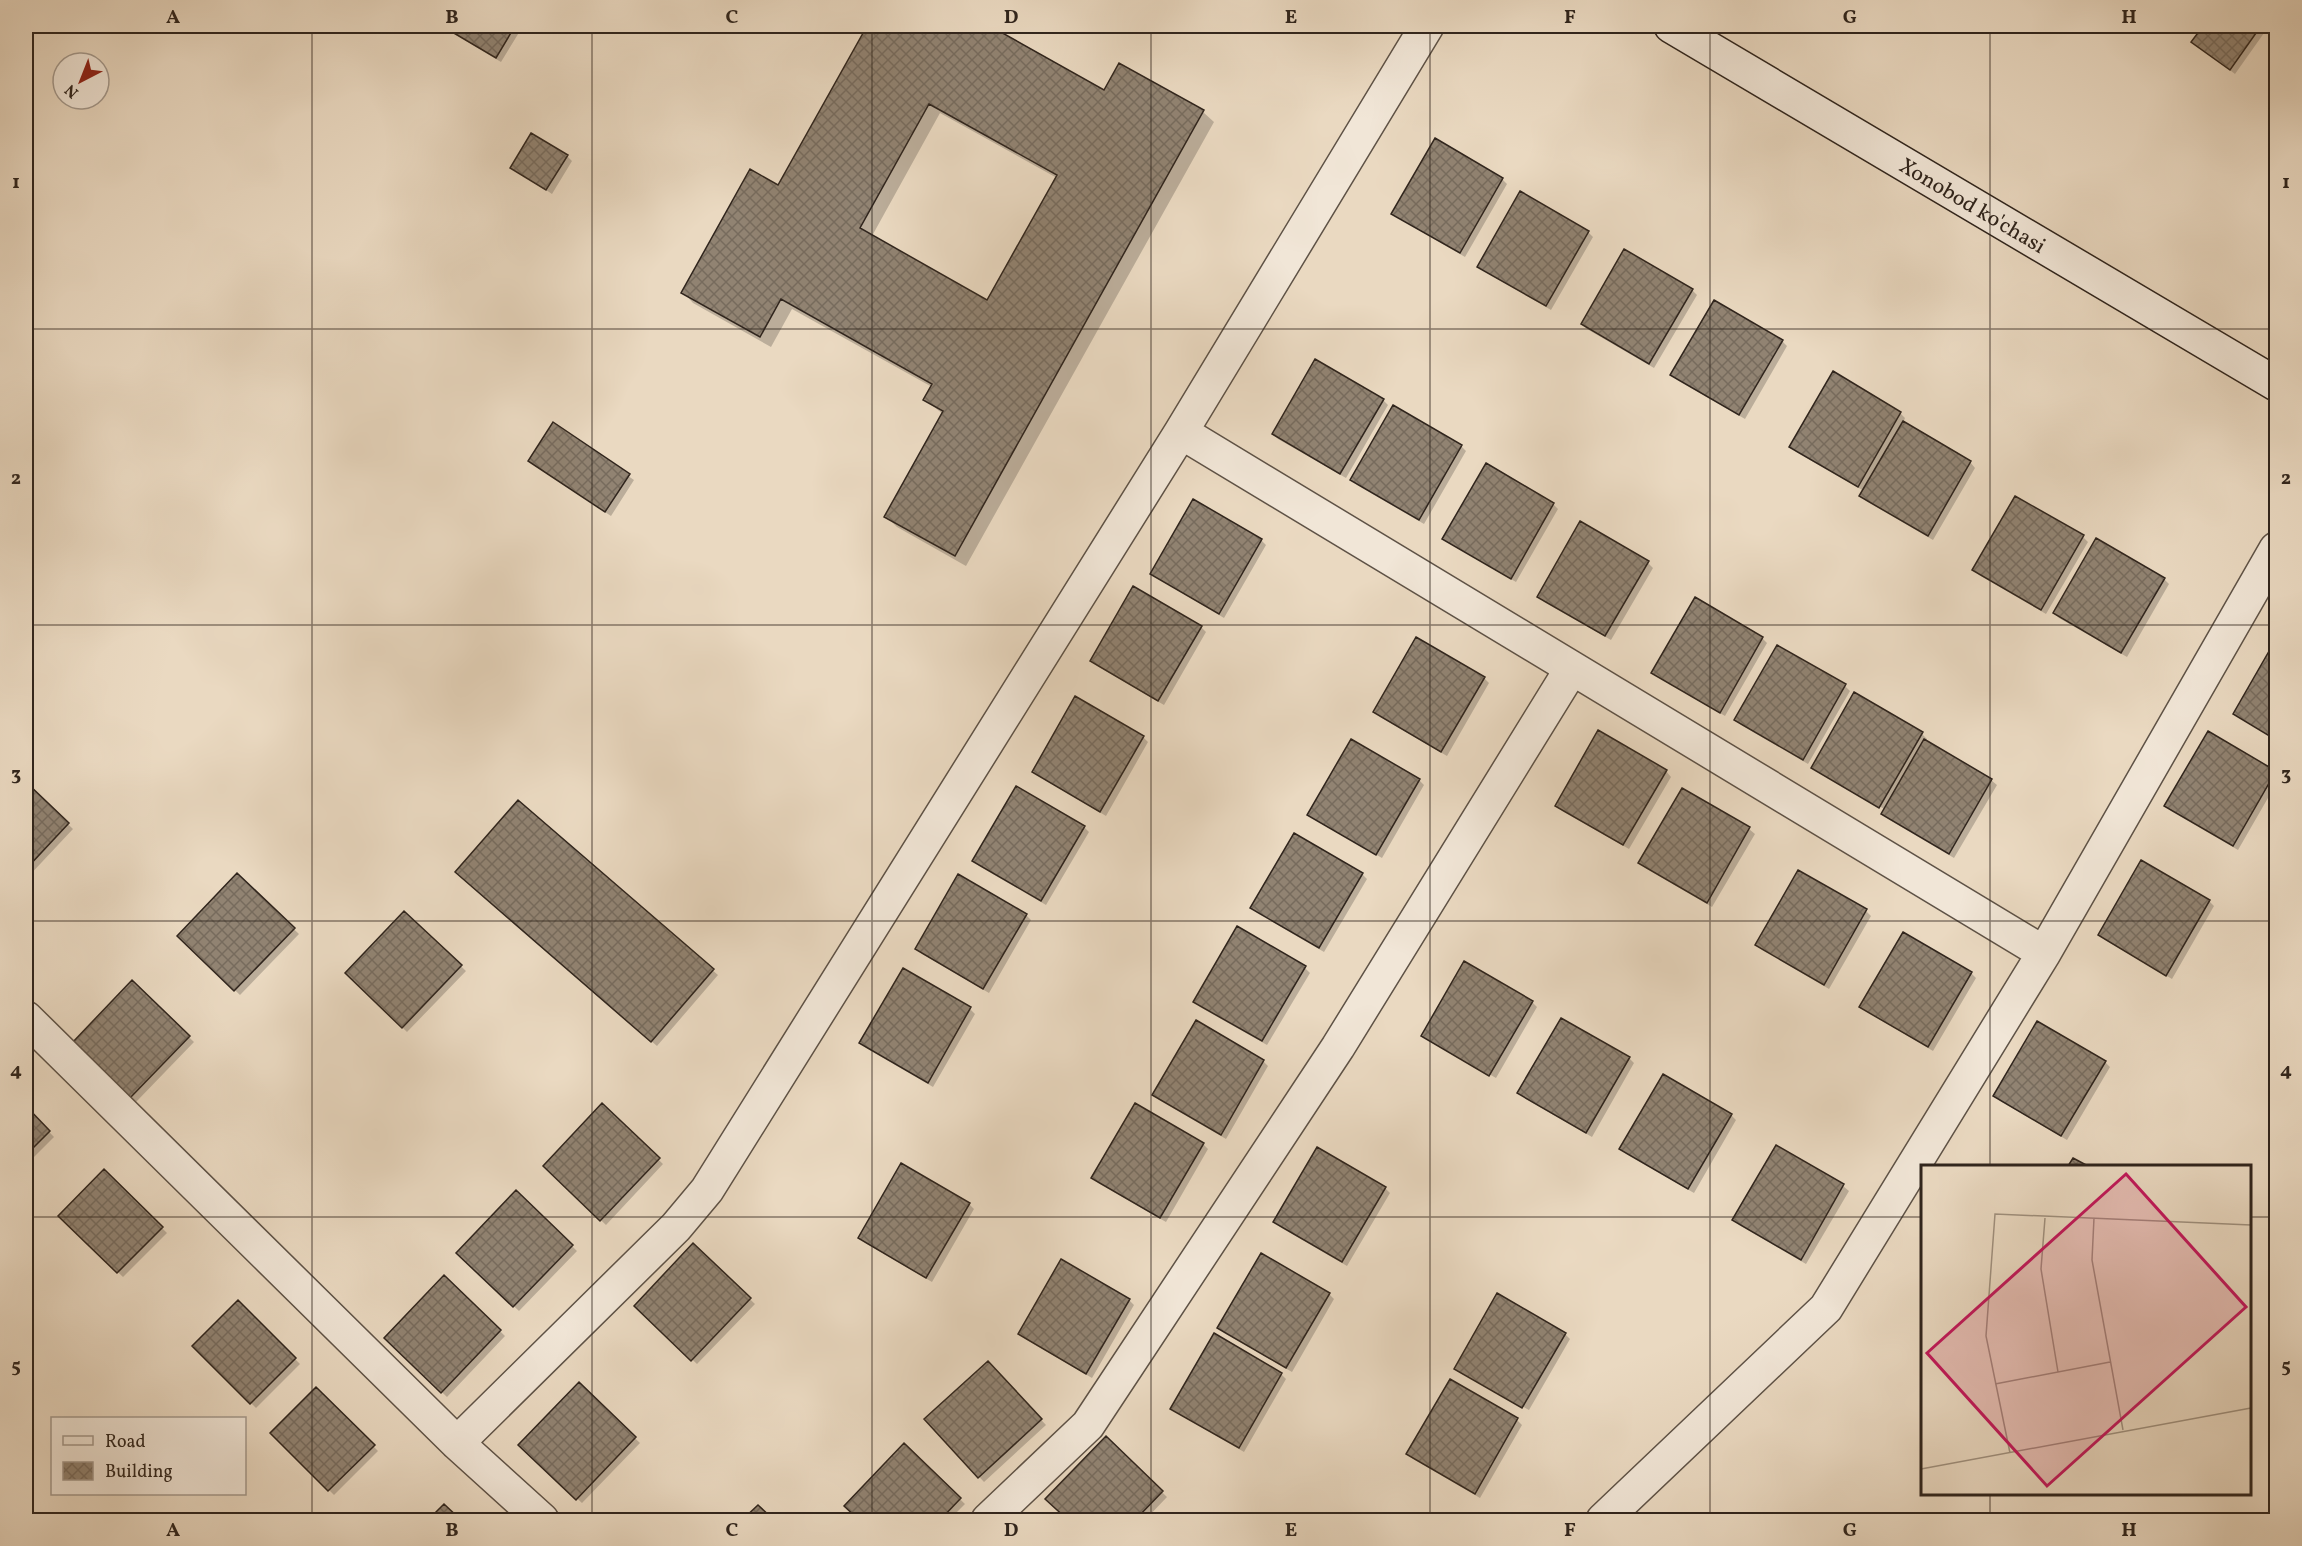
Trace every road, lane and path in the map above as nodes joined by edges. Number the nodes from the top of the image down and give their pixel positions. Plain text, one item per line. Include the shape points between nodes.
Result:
1 (1426, 26) edge
2 (1671, 26) edge
3 (2277, 384) edge
4 (1181, 432) junction
5 (2277, 549) edge
6 (1572, 668) junction
7 (2044, 952) junction
8 (26, 1018) edge
9 (457, 1443) junction
10 (542, 1521) edge
11 (988, 1521) edge
12 (1603, 1521) edge

1 - 4 street
2 - 3 street, Xonobod ko'chasi
4 - 6 street
4 - 9 street via 707,1190 676,1227
5 - 7 street
6 - 7 street
6 - 11 street via 1338,1047 1088,1425
7 - 12 street via 1826,1308
8 - 9 street
9 - 10 street

